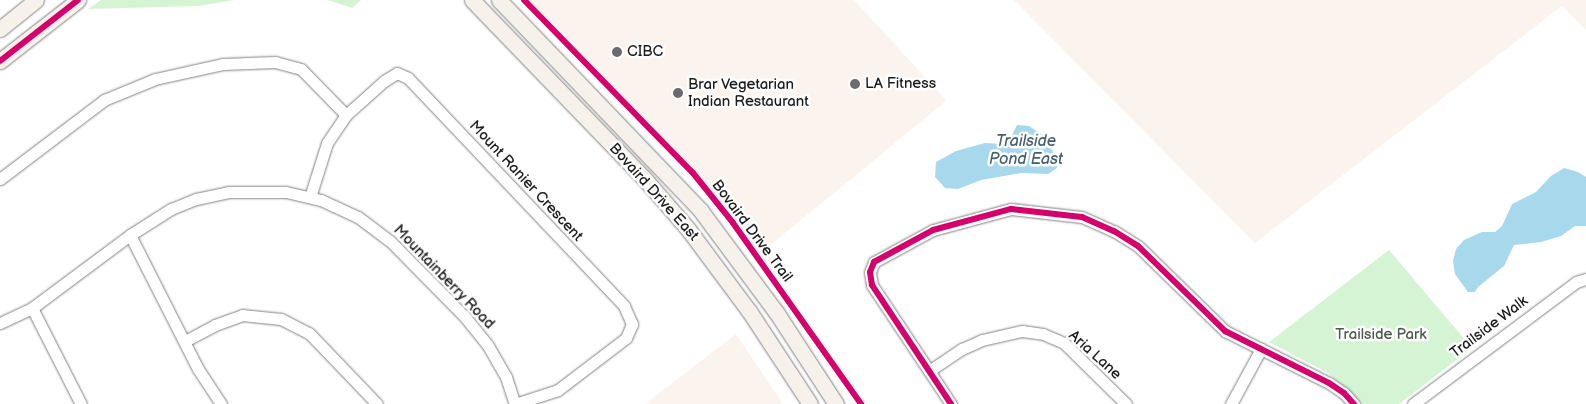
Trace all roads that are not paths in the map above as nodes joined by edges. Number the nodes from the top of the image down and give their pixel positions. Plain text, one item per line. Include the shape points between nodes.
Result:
1 (36, 0) edge
2 (78, 0) edge
3 (472, 0) edge
4 (499, 0) edge
5 (0, 29) edge
6 (0, 61) edge
7 (346, 115) junction
8 (0, 179) edge
9 (310, 197) junction
10 (130, 235) junction
11 (1586, 279) edge
12 (32, 308) junction
13 (0, 323) edge
14 (789, 331) junction
15 (764, 334) junction
16 (185, 341) junction
17 (1260, 349) junction
18 (929, 371) junction
19 (81, 404) edge
20 (221, 404) edge
21 (377, 404) edge
22 (515, 404) edge
23 (810, 404) edge
24 (836, 404) edge
25 (951, 404) edge
26 (1126, 404) edge
27 (1230, 404) edge
28 (1354, 404) edge
29 (1413, 404) edge

1 - 5 main road
2 - 6 main road
3 - 15 main road, Bovaird Drive East via 666,203 712,258
4 - 14 main road, Bovaird Drive East via 701,211
7 - 8 street via 301,70 274,62 223,64 155,79 104,100
7 - 9 street, Mount Ranier Crescent via 327,142
7 - 22 street, Mount Ranier Crescent via 384,81 397,74 408,78 624,306 632,324 626,338 558,390
9 - 10 street, Mountainberry Road via 261,190 220,194 171,209
9 - 22 street, Mountainberry Road via 358,218 400,251 487,344 506,377
10 - 12 street, Mountainberry Road
10 - 16 street
11 - 29 street, Trailside Walk via 1576,282
12 - 13 street, Mountainberry Road
12 - 19 street
14 - 15 main road
14 - 24 main road, Bovaird Drive East
15 - 23 main road, Bovaird Drive East
16 - 20 street via 198,369
16 - 21 street via 242,315 281,319 309,334
17 - 18 street via 1225,330 1138,246 1114,231 1082,217 1011,209 933,230 874,262 870,272 872,285
17 - 27 street
17 - 28 street via 1329,383
18 - 25 street
18 - 26 street, Aria Lane via 982,340 1022,331 1043,334 1064,343

